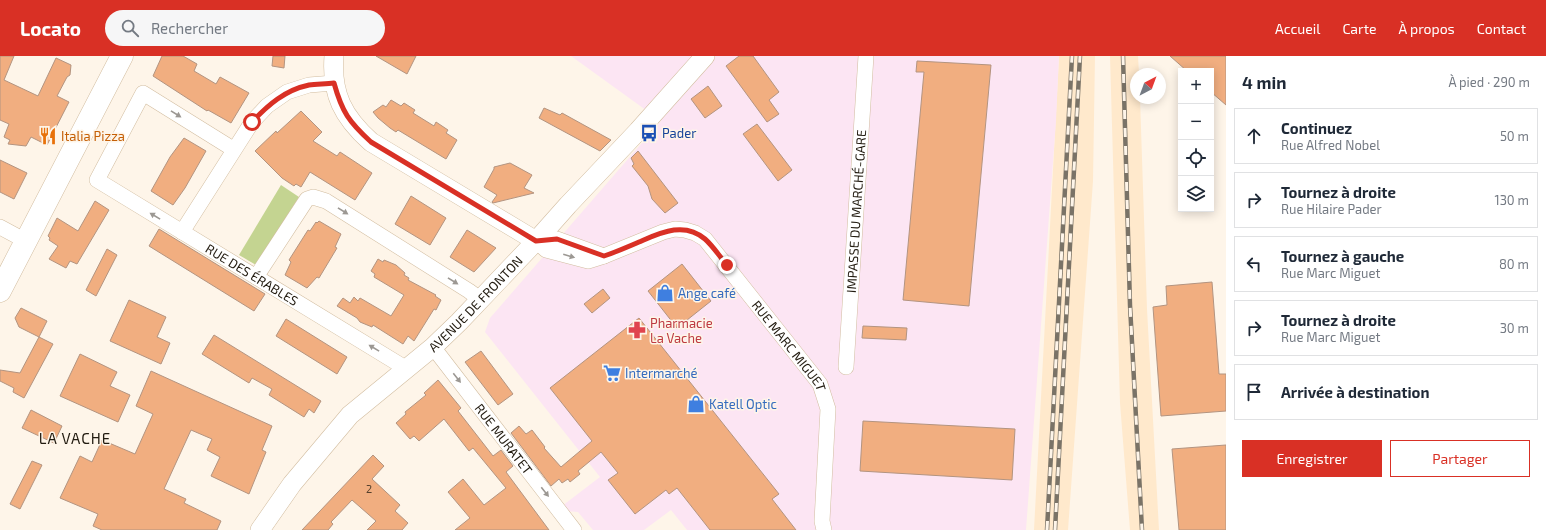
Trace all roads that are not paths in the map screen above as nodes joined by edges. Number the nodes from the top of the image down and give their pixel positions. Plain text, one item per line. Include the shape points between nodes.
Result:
1 (122, 56) edge
2 (334, 56) edge
3 (705, 56) edge
4 (866, 56) edge
5 (334, 83) junction
6 (234, 150) junction
7 (0, 227) edge
8 (182, 232) junction
9 (26, 241) junction
10 (536, 241) junction
11 (256, 277) junction
12 (0, 291) edge
13 (481, 300) junction
14 (433, 347) junction
15 (846, 368) dead end
16 (407, 369) junction
17 (260, 530) edge
18 (574, 530) edge
19 (824, 530) edge

1 - 9 main road
2 - 5 street
3 - 10 street, AVENUE DE FRONTON
4 - 15 street, IMPASSE DU MARCHÉ-GARE
5 - 6 street via 309,85 287,92 267,106 252,122
5 - 10 street via 340,104 349,120 371,142
6 - 8 street
8 -> 6 street, RUE DES ÉRABLES via 98,180 143,93
7 - 9 street
8 - 11 street, RUE DES ÉRABLES
9 - 12 main road
10 - 13 street, AVENUE DE FRONTON
10 - 19 street, RUE MARC MIGUET via 546,250 588,261 663,232 685,230 705,239 820,384 828,409 822,521
11 -> 13 street via 307,199 313,197 326,201
16 -> 11 street, RUE DES ÉRABLES
13 - 14 street, AVENUE DE FRONTON
14 - 16 street, AVENUE DE FRONTON
14 -> 18 street, RUE MURATET
16 - 17 street, AVENUE DE FRONTON via 350,415 292,484

